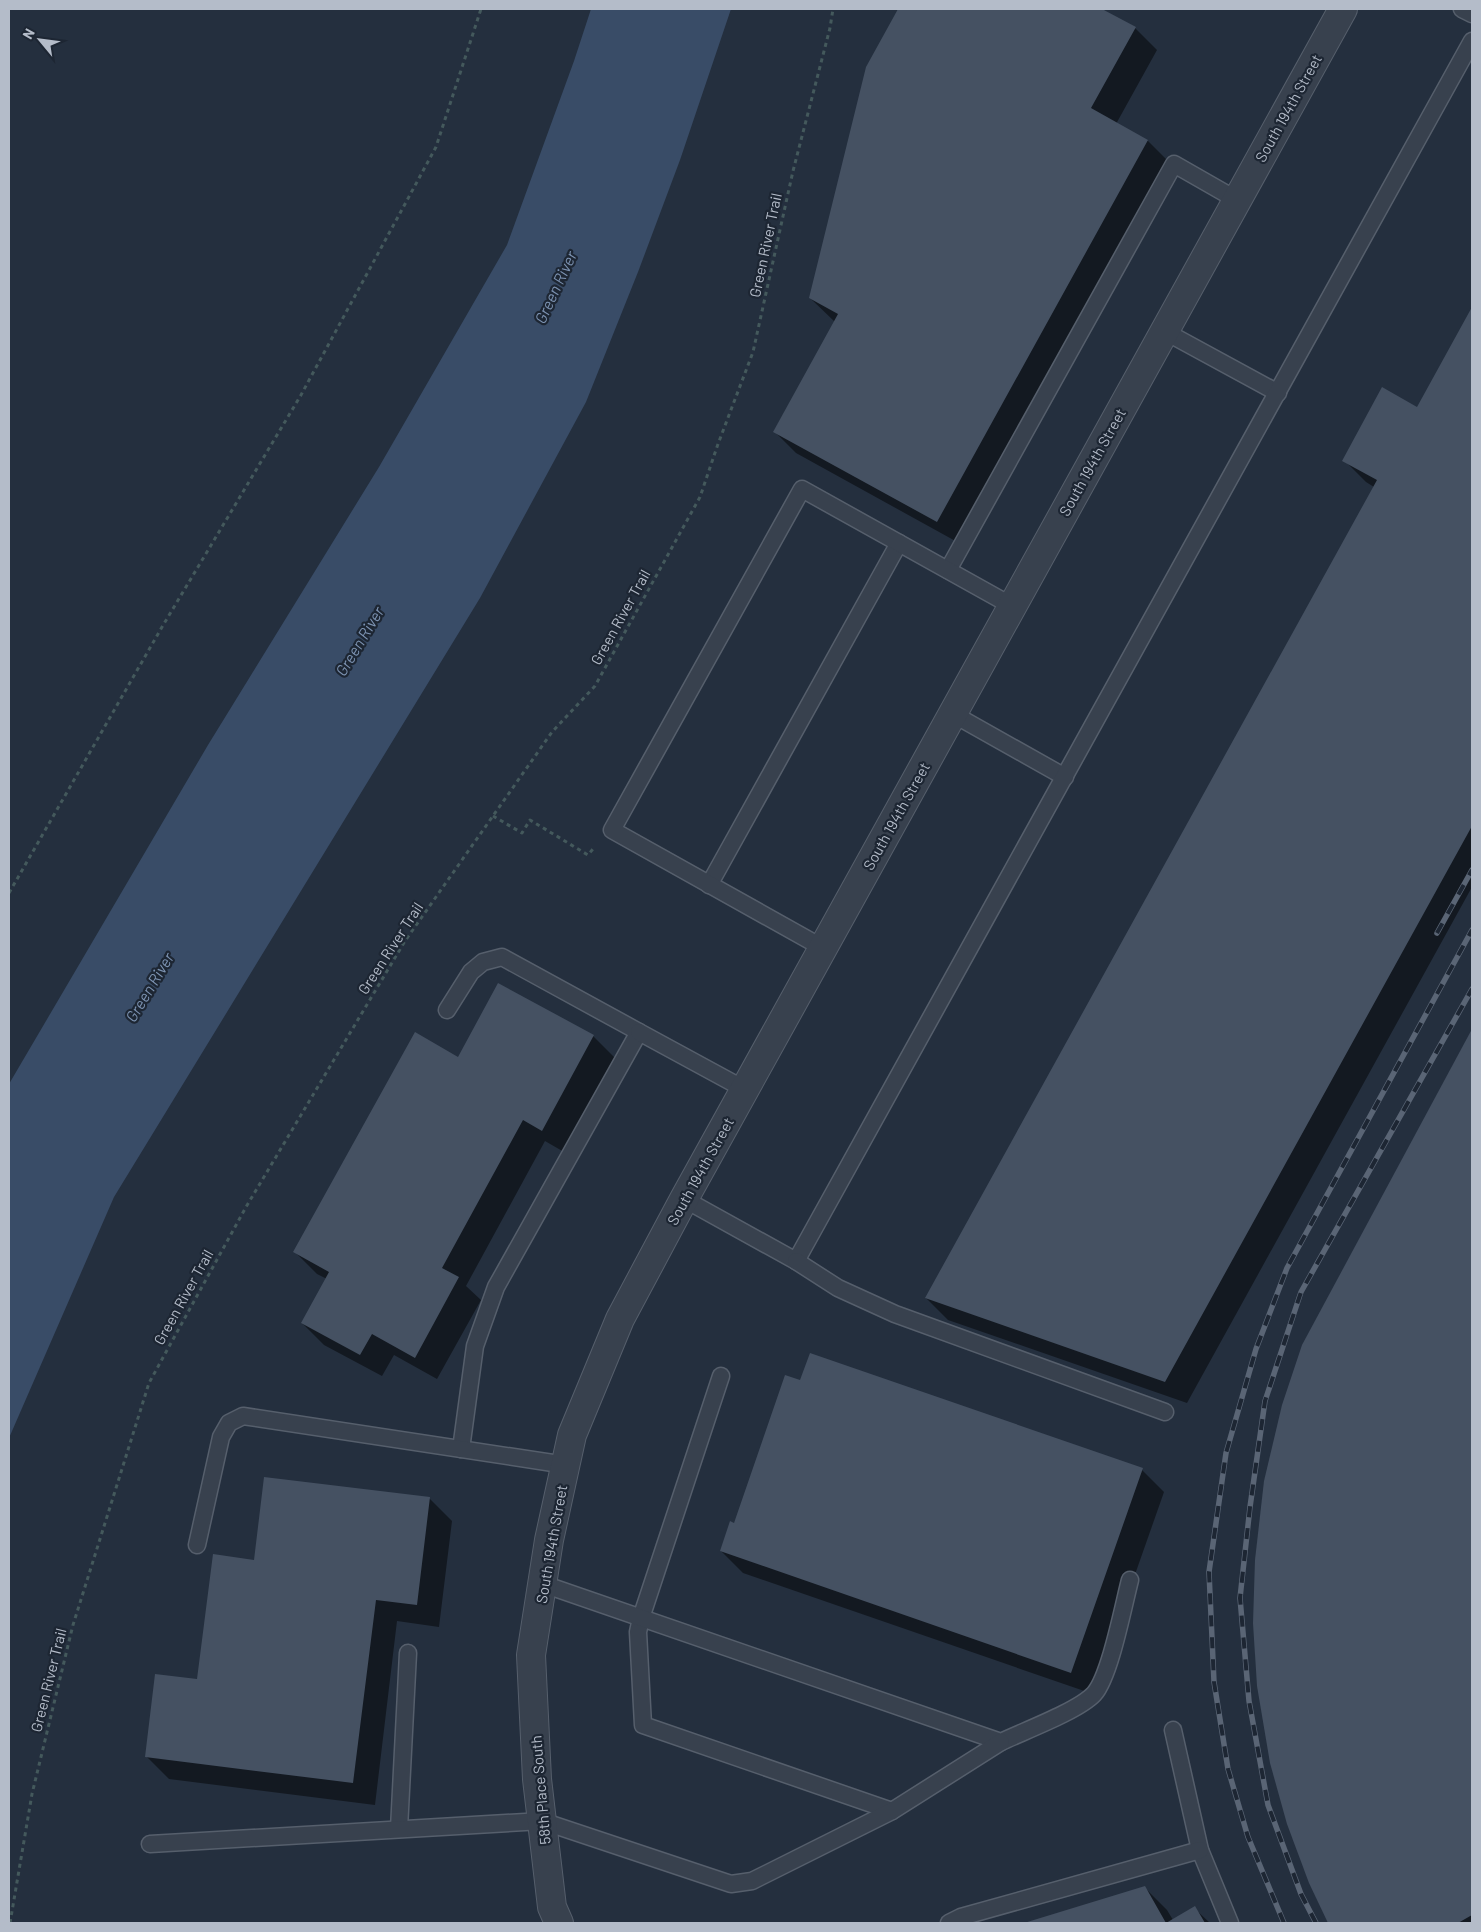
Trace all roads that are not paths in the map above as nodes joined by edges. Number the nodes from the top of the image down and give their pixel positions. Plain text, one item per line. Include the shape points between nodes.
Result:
1 (1343, 9) edge
2 (1462, 9) edge
3 (1472, 14) edge
4 (1472, 41) edge
5 (1237, 200) junction
6 (1164, 331) junction
7 (1278, 394) junction
8 (899, 543) junction
9 (948, 570) junction
10 (1012, 606) junction
11 (953, 714) junction
12 (1065, 777) junction
13 (709, 884) junction
14 (823, 948) junction
15 (447, 1010) dead end
16 (639, 1032) junction
17 (744, 1089) junction
18 (684, 1199) junction
19 (796, 1262) junction
20 (720, 1376) dead end
21 (1165, 1412) dead end
22 (461, 1449) junction
23 (566, 1465) junction
24 (197, 1545) dead end
25 (1130, 1580) dead end
26 (542, 1584) junction
27 (641, 1618) junction
28 (408, 1653) dead end
29 (532, 1655) joint
30 (1173, 1730) dead end
31 (1002, 1742) junction
32 (892, 1811) junction
33 (542, 1820) junction
34 (399, 1829) junction
35 (150, 1844) dead end
36 (1200, 1850) junction
37 (559, 1923) edge
38 (949, 1923) edge
39 (1230, 1923) edge

1 - 5 street, South 194th Street
2 - 3 lane
4 - 7 lane
5 - 6 street, South 194th Street
5 - 9 lane via 1174,164
6 - 7 lane
6 - 10 street, South 194th Street
7 - 12 lane
8 - 9 lane
8 - 13 lane
8 - 13 lane via 802,489 612,830
9 - 10 lane
10 - 11 street, South 194th Street
11 - 12 lane
11 - 14 street, South 194th Street
12 - 19 lane
13 - 14 lane
14 - 17 street, South 194th Street
15 - 16 lane via 471,972 483,962 502,956
16 - 17 lane
16 - 22 lane via 496,1286 476,1346
17 - 18 street, South 194th Street
18 - 19 lane
18 - 23 street, South 194th Street via 620,1319 572,1435
19 - 21 lane via 838,1288 895,1314
20 - 27 lane
22 - 23 lane
22 - 24 lane via 243,1416 230,1423 221,1437
23 - 26 street, South 194th Street
25 - 31 lane via 1103,1681 1093,1695 1075,1708
26 - 27 lane
26 - 29 street, South 194th Street
27 - 31 lane
27 - 32 lane via 638,1632 643,1725
28 - 34 lane
29 - 33 street, 58th Place South via 537,1779
30 - 36 lane
31 - 32 lane
32 - 33 lane via 752,1881 731,1884
33 - 34 lane
33 - 37 street, 58th Place South via 552,1907
34 - 35 lane
36 - 38 lane
36 - 39 lane

